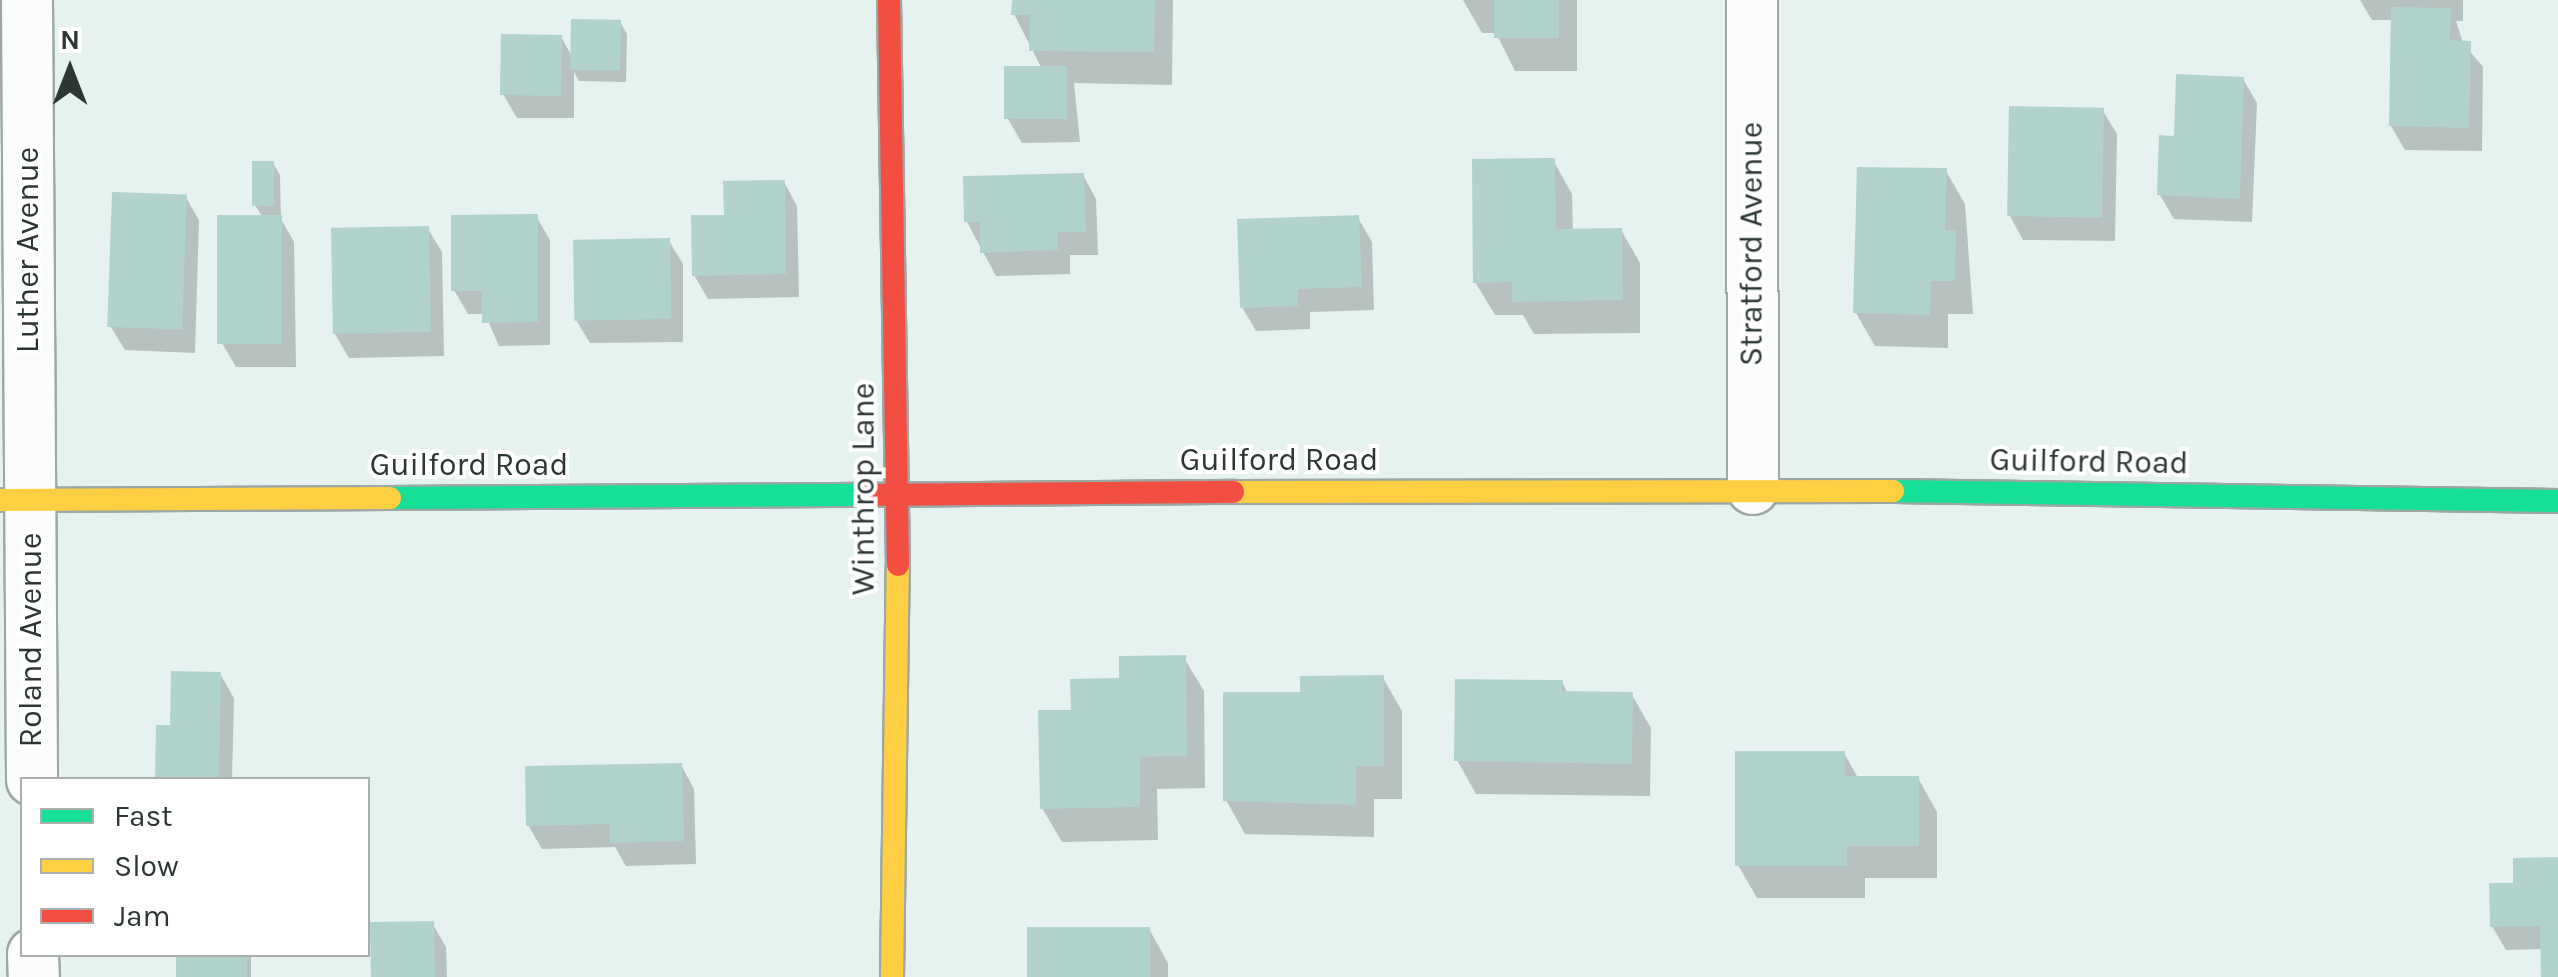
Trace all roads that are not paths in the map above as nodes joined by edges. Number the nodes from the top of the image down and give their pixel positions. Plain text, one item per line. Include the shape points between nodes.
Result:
1 (27, 0) edge
2 (889, 0) edge
3 (1752, 0) edge
4 (1753, 489) junction
5 (898, 495) junction
6 (15, 500) edge
7 (2558, 501) edge
8 (32, 777) edge
9 (892, 977) edge

1 - 6 street, Luther Avenue
2 - 5 street, Winthrop Lane
3 - 4 street, Stratford Avenue
4 - 5 street, Guilford Road
4 - 7 street, Guilford Road
5 - 6 street, Guilford Road
5 - 9 street, Winthrop Lane
6 - 8 street, Roland Avenue

